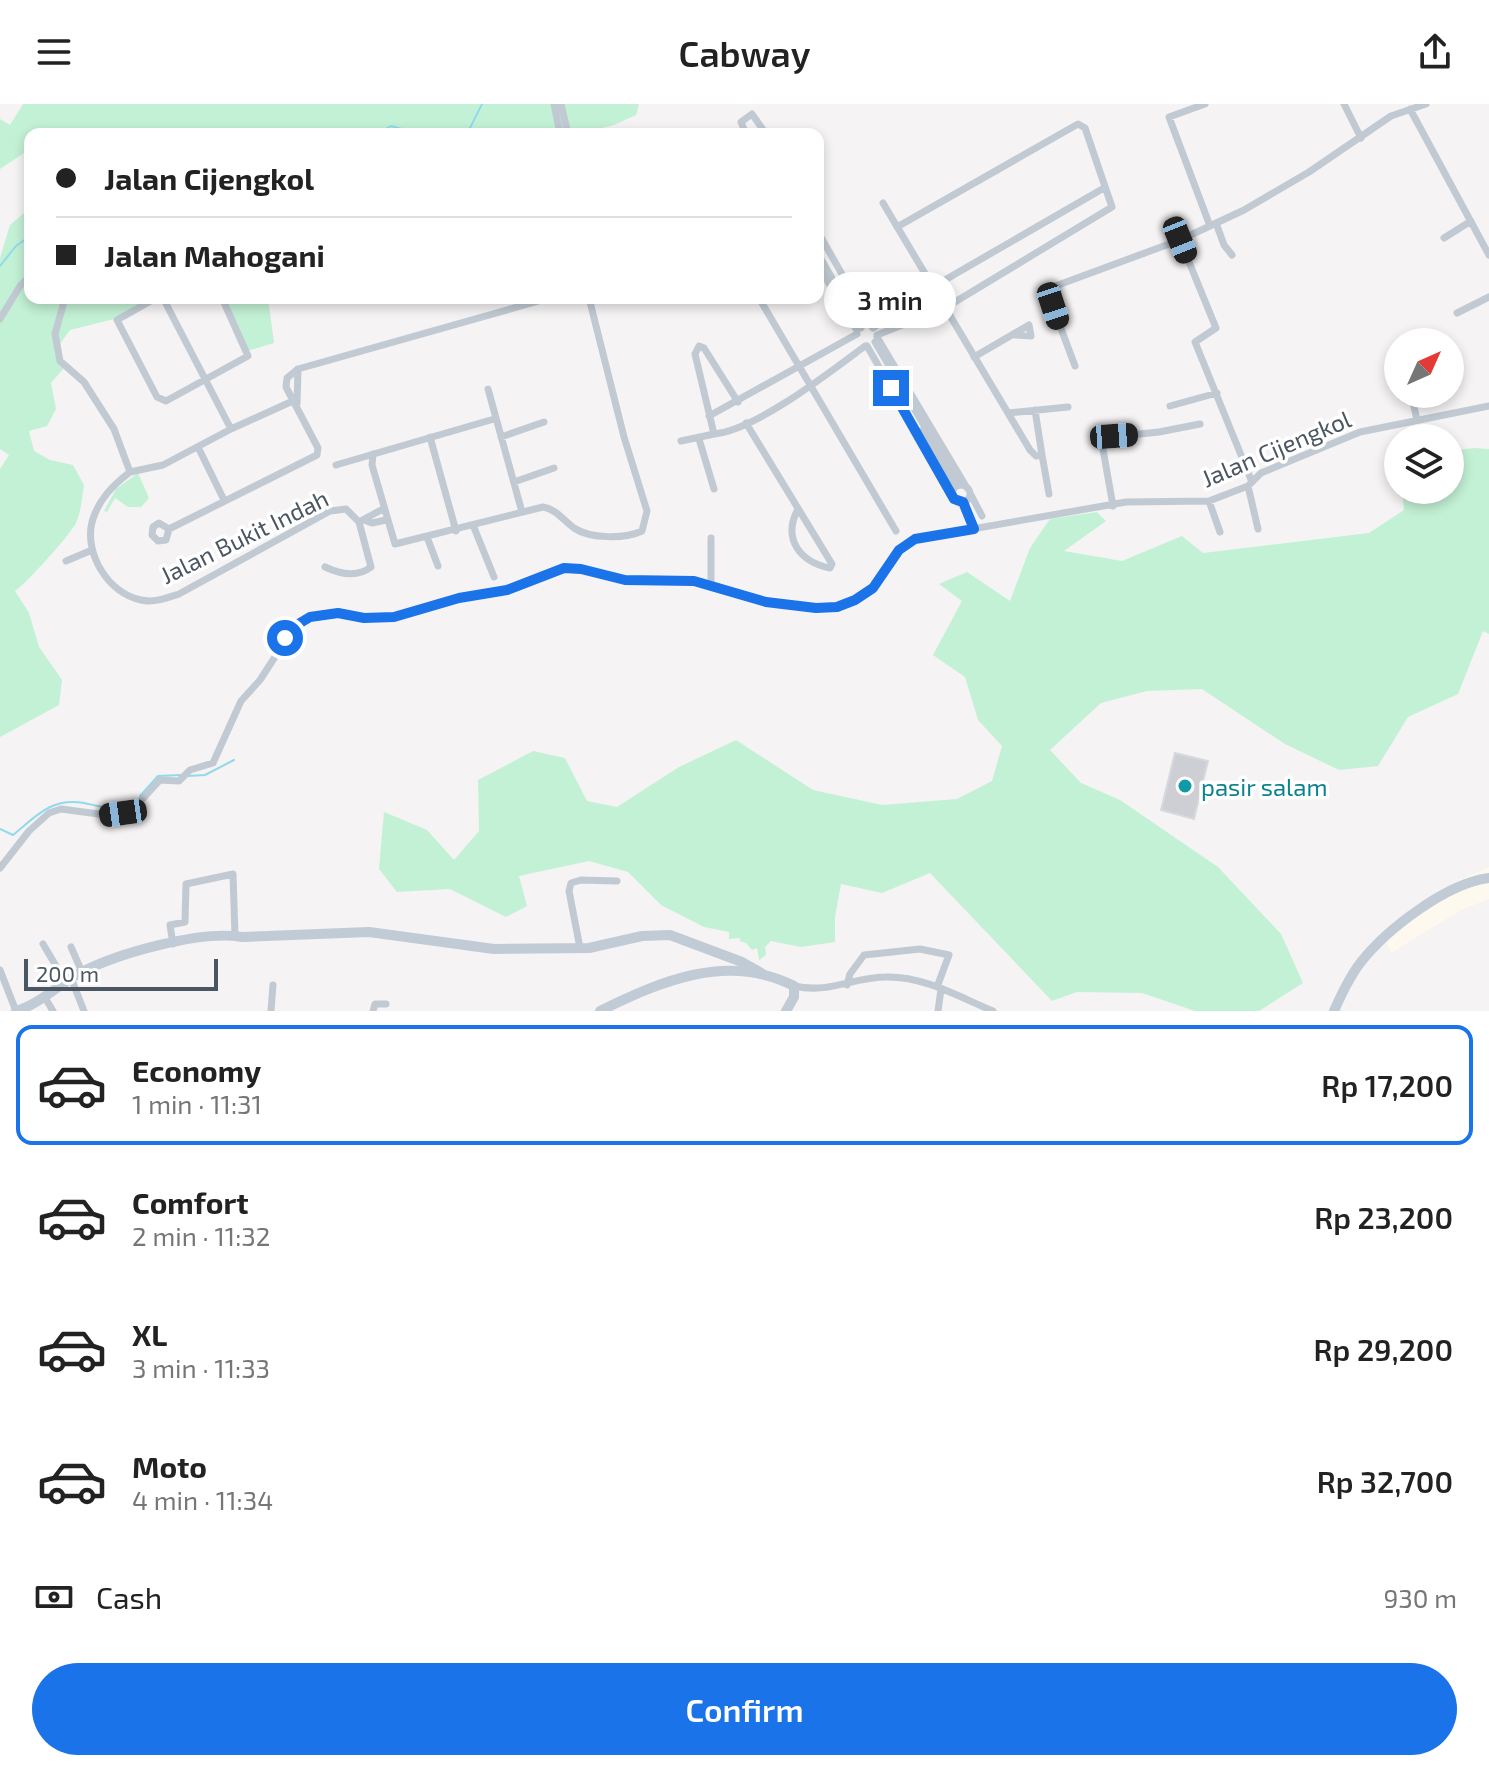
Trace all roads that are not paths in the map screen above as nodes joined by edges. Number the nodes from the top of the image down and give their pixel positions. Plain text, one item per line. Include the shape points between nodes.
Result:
1 (554, 104) edge
2 (561, 104) edge
3 (1205, 104) edge
4 (1344, 104) edge
5 (1386, 104) edge
6 (1426, 104) edge
7 (1410, 109) junction
8 (1391, 116) junction
9 (559, 128) edge
10 (567, 128) edge
11 (744, 128) edge
12 (762, 128) edge
13 (1361, 138) junction
14 (1104, 188) junction
15 (883, 203) dead end
16 (1471, 221) junction
17 (1213, 224) junction
18 (897, 227) junction
19 (1444, 238) dead end
20 (1180, 240) junction
21 (824, 244) edge
22 (824, 253) edge
23 (1232, 255) dead end
24 (1489, 255) edge
25 (824, 264) edge
26 (824, 274) edge
27 (24, 282) edge
28 (931, 288) junction
29 (1489, 297) edge
30 (63, 304) edge
31 (145, 304) edge
32 (166, 304) edge
33 (225, 304) edge
34 (528, 304) edge
35 (591, 304) edge
36 (762, 304) edge
37 (945, 308) junction
38 (1457, 313) dead end
39 (0, 319) edge
40 (1015, 335) dead end
41 (868, 336) junction
42 (974, 357) junction
43 (1075, 366) dead end
44 (799, 369) junction
45 (205, 380) junction
46 (809, 387) junction
47 (488, 389) dead end
48 (1217, 393) junction
49 (295, 402) junction
50 (738, 402) junction
51 (1170, 406) dead end
52 (1489, 406) edge
53 (1068, 407) dead end
54 (1414, 408) edge
55 (1035, 410) junction
56 (1008, 413) junction
57 (709, 416) junction
58 (494, 419) junction
59 (1417, 420) junction
60 (544, 422) dead end
61 (746, 423) junction
62 (1200, 424) dead end
63 (231, 429) junction
64 (714, 434) junction
65 (430, 437) junction
66 (501, 437) junction
67 (699, 439) junction
68 (681, 441) dead end
69 (198, 447) junction
70 (373, 454) junction
71 (1042, 455) junction
72 (336, 465) dead end
73 (554, 468) dead end
74 (130, 472) junction
75 (514, 482) junction
76 (1250, 484) junction
77 (714, 489) dead end
78 (961, 490) junction
79 (1049, 494) dead end
80 (224, 500) junction
81 (1209, 501) junction
82 (963, 502) junction
83 (1113, 506) junction
84 (383, 509) junction
85 (798, 509) junction
86 (522, 512) junction
87 (982, 516) dead end
88 (386, 520) junction
89 (362, 521) junction
90 (473, 525) junction
91 (169, 529) dead end
92 (974, 529) junction
93 (1258, 529) dead end
94 (456, 531) junction
95 (896, 531) dead end
96 (1220, 532) dead end
97 (427, 537) junction
98 (711, 538) dead end
99 (92, 550) junction
100 (66, 561) dead end
101 (438, 566) dead end
102 (325, 567) dead end
103 (494, 577) dead end
104 (711, 585) junction
105 (0, 868) edge
106 (1489, 878) edge
107 (617, 881) dead end
108 (235, 936) junction
109 (43, 944) dead end
110 (173, 944) junction
111 (71, 947) dead end
112 (580, 948) junction
113 (82, 972) junction
114 (763, 974) junction
115 (1, 976) edge
116 (68, 980) junction
117 (273, 985) dead end
118 (847, 985) junction
119 (794, 986) junction
120 (939, 988) junction
121 (44, 996) junction
122 (386, 1004) dead end
123 (20, 1010) edge
124 (53, 1011) edge
125 (84, 1011) edge
126 (271, 1011) edge
127 (373, 1011) edge
128 (600, 1011) edge
129 (786, 1011) edge
130 (938, 1011) edge
131 (993, 1011) edge
132 (1334, 1011) edge

1 - 9 street
2 - 10 street
3 - 17 street via 1169,117
4 - 13 street
5 - 8 street
6 - 7 street
7 - 8 street
7 - 16 street
8 - 13 street
11 - 12 street via 741,122 752,114
13 - 17 street
14 - 18 street via 1085,128 1073,125
14 - 28 street
14 - 37 street via 1111,209
15 - 18 street
16 - 19 street
16 - 24 street
17 - 20 street
17 - 23 street
18 - 28 street
20 - 43 street via 1050,288
20 - 48 street via 1216,327 1195,341
21 - 41 street
22 - 41 street
25 - 41 street
26 - 41 street
27 - 39 street
28 - 37 street
28 - 41 street
29 - 38 street
30 - 74 street via 55,334 60,361 84,382 114,429
31 - 45 street via 117,320 157,397 166,401
32 - 45 street
33 - 45 street via 248,356
34 - 49 street via 298,369 287,381
35 - 86 street via 647,511 642,531 592,534 577,530 547,507
36 - 44 street
37 - 41 street
37 - 42 street
40 - 42 street
41 - 44 street
41 - 46 street
41 - 78 street
42 - 56 street
44 - 46 street
44 - 50 street
45 - 63 street
46 - 61 street
46 - 95 street
47 - 58 street
48 - 51 street
48 - 76 street
49 - 63 street
49 - 80 street via 317,455
50 - 57 street
50 - 57 street via 699,346 695,354
52 - 59 street, Jalan Cijengkol
53 - 55 street
54 - 59 street
55 - 56 street
55 - 71 street
56 - 71 street via 1030,450
57 - 64 street
58 - 65 street
58 - 66 street
59 - 76 street, Jalan Cijengkol via 1360,432 1261,473
60 - 66 street
61 - 64 street
61 - 85 street
62 - 83 street via 1101,438
63 - 69 street
64 - 67 street
65 - 70 street
65 - 94 street
66 - 75 street
67 - 68 street
67 - 77 street
69 - 74 street via 163,465
69 - 80 street
70 - 72 street
70 - 84 street
71 - 79 street
73 - 75 street
74 - 99 street via 98,507
75 - 86 street
76 - 81 street, Jalan Cijengkol
76 - 93 street
78 - 82 street
78 - 82 street via 956,501
78 - 87 street
80 - 91 street
81 - 83 street, Jalan Cijengkol
81 - 96 street
82 - 92 street
83 - 92 street, Jalan Cijengkol
84 - 88 street
84 - 89 street
85 - 85 street via 832,564 830,568 810,562 797,549 792,525
86 - 90 street
88 - 89 street
88 - 97 street via 395,544
89 - 99 street, Jalan Bukit Indah via 346,509 330,511 186,591 151,601 113,585
89 - 102 street via 371,567 340,574
90 - 94 street
90 - 103 street
92 - 104 street, Jalan Cijengkol via 915,539 899,550 873,588 837,607 766,602
94 - 97 street
97 - 101 street
98 - 104 street
99 - 100 street
104 - 105 street, Jalan Cijengkol via 668,578 625,580 564,568 507,590 394,617 310,617 295,626 241,701 217,759 209,766 188,771 182,779 160,780 123,813 49,813
106 - 132 street via 1444,893 1374,948 1359,963
107 - 112 street via 571,883
108 - 110 street
108 - 110 street via 233,874 186,884 185,922 170,925
108 - 112 street via 369,932 494,949
109 - 116 street
110 - 113 street
111 - 113 street
112 - 114 street via 670,935
113 - 116 street
114 - 119 street
114 - 128 street via 703,971
115 - 123 street
116 - 121 street
116 - 125 street
117 - 126 street
118 - 119 street via 825,990
118 - 120 street via 883,976
118 - 120 street via 864,955 920,949 949,955
119 - 129 street
120 - 130 street
120 - 131 street
121 - 123 street
121 - 124 street
122 - 127 street via 375,1004

